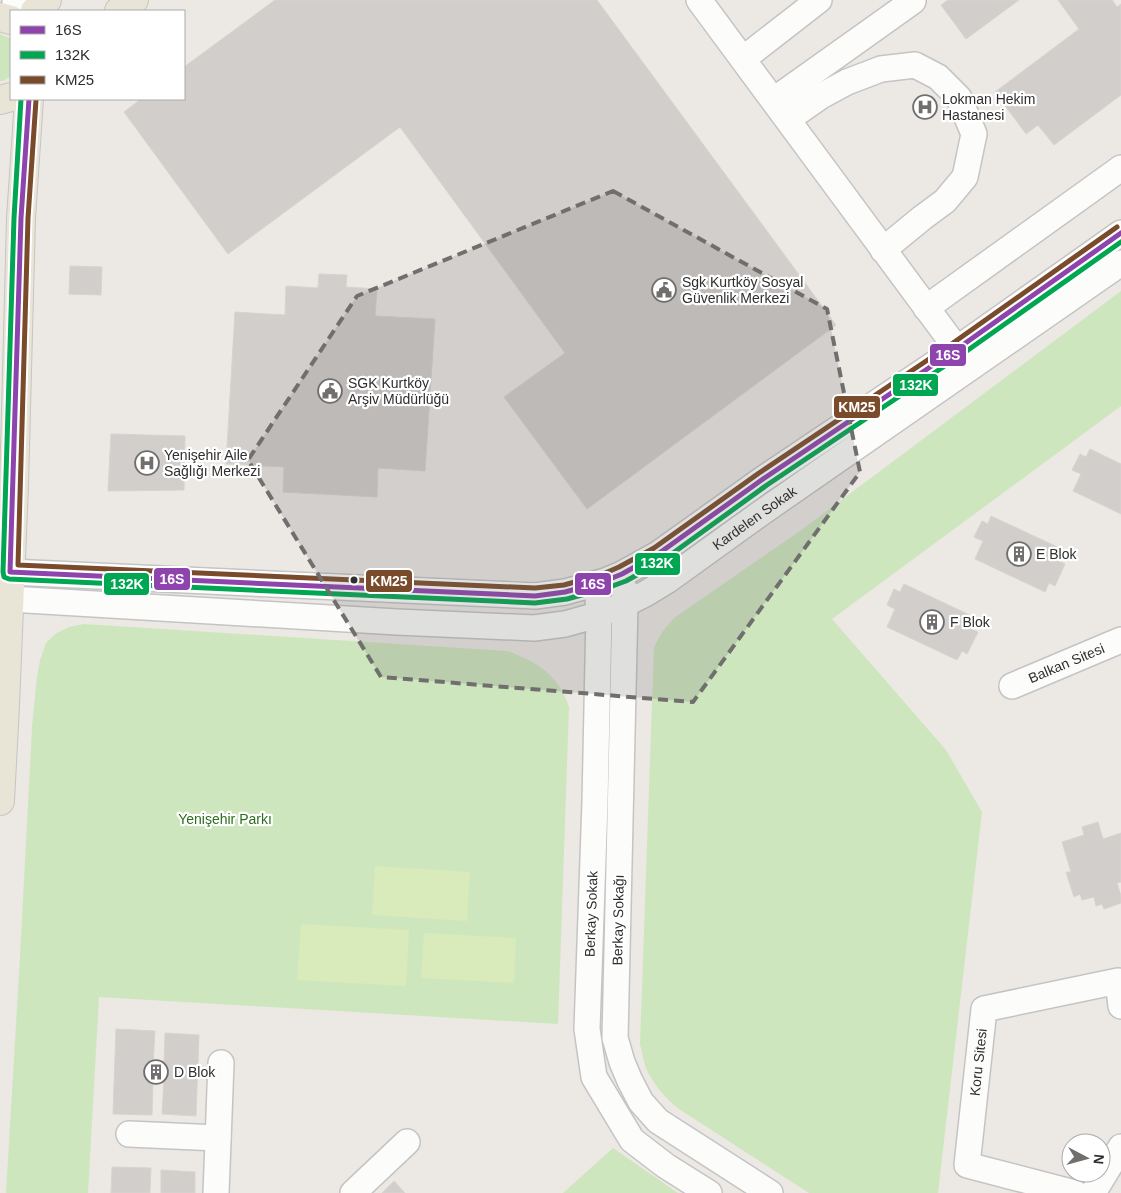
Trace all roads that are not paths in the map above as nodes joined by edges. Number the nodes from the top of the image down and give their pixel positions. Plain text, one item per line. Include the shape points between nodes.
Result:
1 (47, 0) edge
2 (134, 0) edge
3 (699, 0) edge
4 (819, 0) edge
5 (913, 1) edge
6 (36, 10) edge
7 (120, 10) edge
8 (743, 59) junction
9 (28, 100) edge
10 (781, 109) junction
11 (1121, 168) edge
12 (1121, 233) edge
13 (883, 250) junction
14 (1121, 263) edge
15 (926, 308) junction
16 (957, 349) junction
17 (622, 574) junction
18 (596, 583) junction
19 (5, 586) edge
20 (625, 604) junction
21 (600, 614) junction
22 (1121, 640) edge
23 (1012, 686) dead end
24 (0, 801) edge
25 (1121, 1006) edge
26 (221, 1063) dead end
27 (129, 1134) dead end
28 (218, 1138) junction
29 (407, 1142) dead end
30 (1121, 1147) edge
31 (216, 1193) edge
32 (354, 1193) edge
33 (709, 1193) edge
34 (770, 1193) edge
35 (1075, 1193) edge
36 (1093, 1193) edge

1 - 6 main road
2 - 7 main road
3 - 8 street
4 - 8 street
5 - 10 street
8 - 10 street
9 - 19 main road via 21,218 14,486
10 - 13 street
10 - 13 street via 821,96 846,82 881,69 915,65 938,77 959,98 974,134 964,177 945,201
11 - 15 street
12 - 16 street
13 - 15 street
14 - 20 street, Kardelen Sokak via 668,580
15 - 16 street
16 - 17 street via 658,554
17 - 18 street
17 - 20 street, Berkay Sokağı
18 - 19 street via 535,596
18 - 21 street, Berkay Sokak
19 - 21 street, Kardelen Sokak via 397,622 534,628 565,624
19 - 24 main road
20 - 21 street, Kardelen Sokak
20 - 34 street, Berkay Sokağı via 615,1038 630,1081 641,1102 658,1121
21 - 33 street, Berkay Sokak via 587,1029 594,1077 632,1140
22 - 23 street, Balkan Sitesi
25 - 35 street, Koru Sitesi via 1118,981 984,1009 967,1164
26 - 28 street
27 - 28 street
28 - 31 street
29 - 32 street
30 - 36 street

